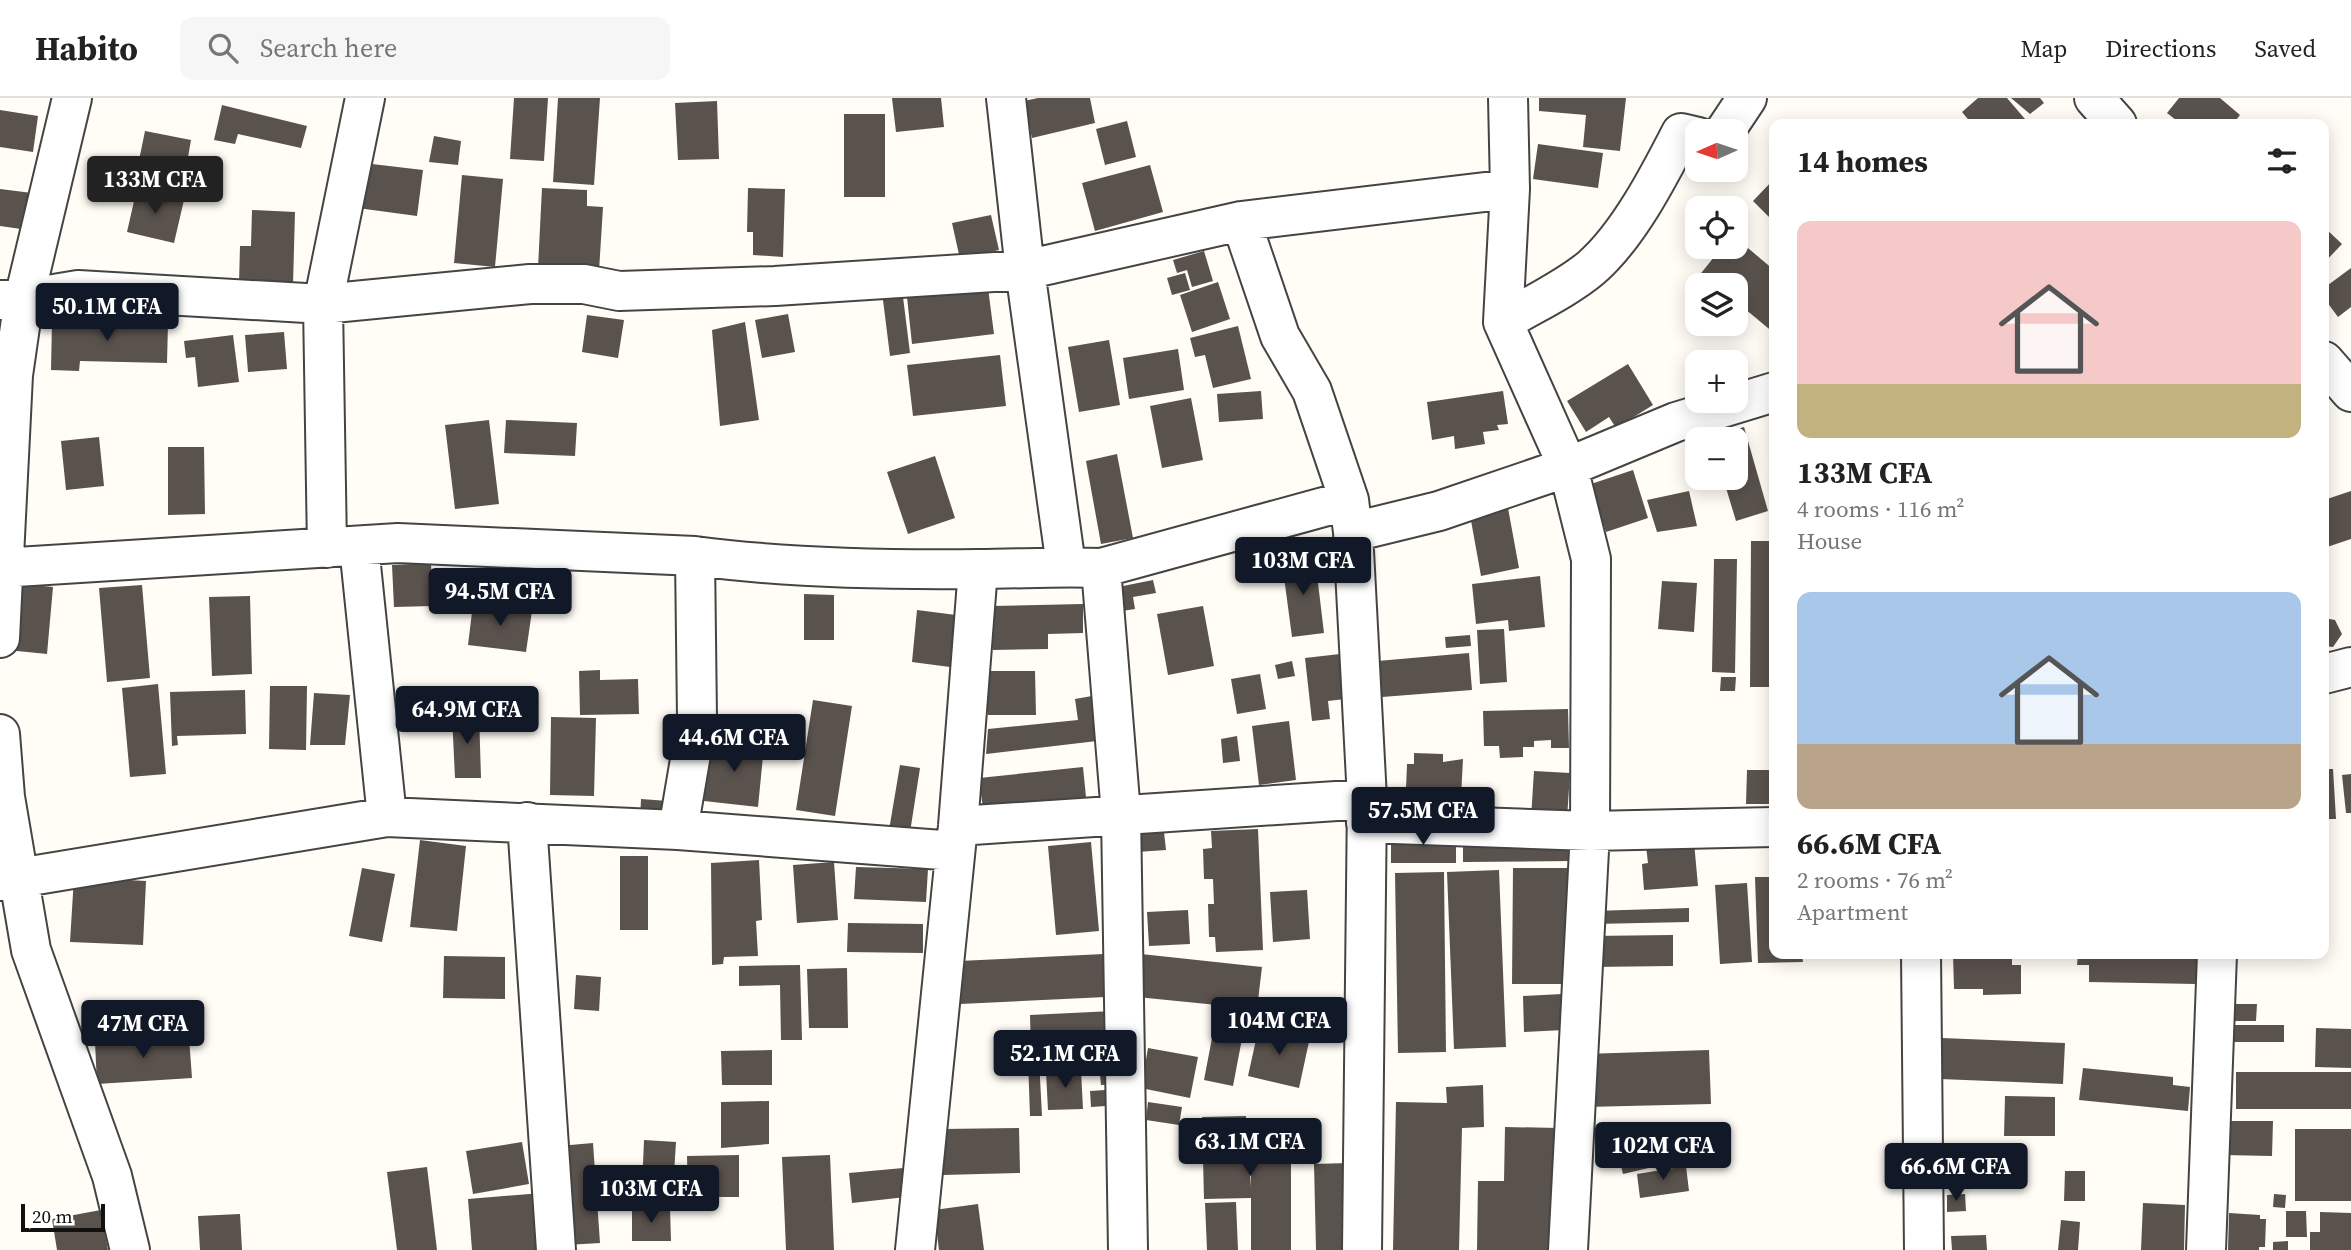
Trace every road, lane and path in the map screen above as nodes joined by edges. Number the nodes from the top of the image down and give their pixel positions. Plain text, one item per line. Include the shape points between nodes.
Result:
1 (72, 98) edge
2 (365, 98) edge
3 (1006, 98) edge
4 (1508, 98) edge
5 (1747, 98) edge
6 (2095, 98) edge
7 (1733, 119) edge
8 (2113, 119) edge
9 (1685, 134) edge
10 (1510, 189) junction
11 (1241, 220) junction
12 (1025, 270) junction
13 (12, 300) edge
14 (323, 304) junction
15 (1503, 322) junction
16 (2329, 368) edge
17 (1769, 394) edge
18 (2351, 395) edge
19 (2329, 405) edge
20 (1568, 467) junction
21 (1351, 516) junction
22 (343, 547) junction
23 (695, 556) junction
24 (1083, 567) junction
25 (2, 568) edge
26 (978, 569) junction
27 (0, 638) edge
28 (2351, 667) edge
29 (2329, 673) edge
30 (0, 734) edge
31 (1366, 811) junction
32 (1121, 814) junction
33 (387, 817) junction
34 (527, 822) junction
35 (1769, 827) edge
36 (678, 830) junction
37 (1590, 831) junction
38 (956, 839) junction
39 (10, 880) edge
40 (1921, 959) edge
41 (2217, 959) edge
42 (130, 1250) edge
43 (556, 1250) edge
44 (915, 1250) edge
45 (1128, 1250) edge
46 (1362, 1250) edge
47 (1568, 1250) edge
48 (1924, 1250) edge
49 (2206, 1250) edge

1 - 13 street
2 - 14 street
3 - 12 street
4 - 10 street
5 - 7 street
6 - 8 street
9 - 15 street via 1681,133 1613,244 1591,268
10 - 11 street
10 - 15 street
11 - 12 street
11 - 21 street via 1280,336 1312,391
12 - 14 street via 619,291 584,284 530,284
12 - 24 street
13 - 14 street via 78,290
13 - 25 street via 13,374
14 - 22 street
15 - 20 street
16 - 18 street
17 - 20 street via 1676,422
18 - 19 street
20 - 21 street via 1439,511
20 - 37 street via 1591,559
21 - 24 street
21 - 31 street
22 - 23 street via 398,543
22 - 25 street
22 - 33 street
23 - 26 street via 743,562
23 - 36 street via 697,719
24 - 26 street
24 - 32 street
25 - 27 street
26 - 38 street
28 - 29 street
30 - 39 street
31 - 32 street
31 - 37 street
31 - 46 street
32 - 38 street
32 - 45 street
33 - 34 street
33 - 39 street
34 - 36 street
34 - 43 street
35 - 37 street
36 - 38 street
37 - 47 street
38 - 44 street
39 - 42 street via 112,1176
40 - 48 street
41 - 49 street

